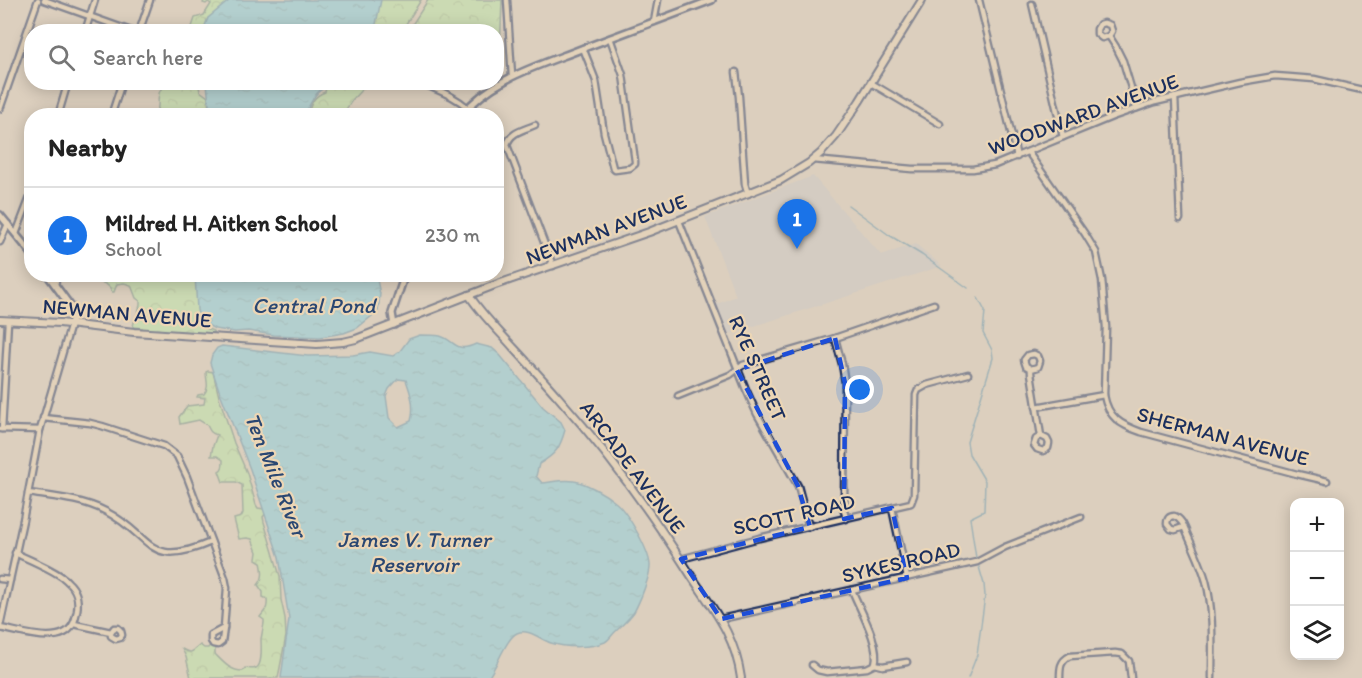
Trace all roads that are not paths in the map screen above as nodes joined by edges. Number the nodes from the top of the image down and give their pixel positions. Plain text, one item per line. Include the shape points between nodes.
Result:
1 (38, 0) edge
2 (44, 0) edge
3 (95, 0) edge
4 (150, 0) edge
5 (507, 0) edge
6 (658, 0) edge
7 (712, 0) edge
8 (922, 0) edge
9 (979, 0) edge
10 (1032, 4) dead end
11 (90, 17) junction
12 (654, 22) junction
13 (29, 24) edge
14 (88, 24) edge
15 (111, 24) edge
16 (142, 24) edge
17 (1108, 36) dead end
18 (24, 38) edge
19 (610, 38) junction
20 (583, 48) junction
21 (736, 72) dead end
22 (512, 76) junction
23 (504, 81) edge
24 (871, 83) junction
25 (66, 90) edge
26 (119, 90) edge
27 (438, 90) edge
28 (489, 90) edge
29 (1362, 90) edge
30 (1175, 97) junction
31 (2, 98) edge
32 (60, 108) edge
33 (114, 108) edge
34 (468, 108) joint
35 (1137, 108) junction
36 (0, 109) edge
37 (940, 124) dead end
38 (535, 126) dead end
39 (1063, 137) junction
40 (1028, 152) junction
41 (1017, 157) junction
42 (813, 159) junction
43 (748, 194) junction
44 (24, 213) edge
45 (0, 215) edge
46 (1180, 219) dead end
47 (679, 221) junction
48 (8, 224) junction
49 (16, 234) junction
50 (0, 242) edge
51 (24, 244) edge
52 (553, 266) junction
53 (402, 282) edge
54 (55, 284) edge
55 (469, 295) junction
56 (934, 304) dead end
57 (0, 320) edge
58 (8, 321) junction
59 (71, 324) junction
60 (394, 325) junction
61 (835, 338) junction
62 (1031, 369) dead end
63 (737, 370) junction
64 (968, 374) dead end
65 (1104, 395) junction
66 (678, 396) dead end
67 (1036, 407) junction
68 (43, 418) junction
69 (1, 429) edge
70 (39, 430) junction
71 (1041, 436) dead end
72 (1327, 481) dead end
73 (28, 493) junction
74 (892, 508) junction
75 (1081, 518) dead end
76 (846, 519) junction
77 (1184, 526) dead end
78 (809, 527) junction
79 (211, 542) junction
80 (15, 553) junction
81 (681, 559) junction
82 (907, 578) junction
83 (0, 579) edge
84 (10, 580) junction
85 (852, 590) junction
86 (721, 620) junction
87 (74, 624) junction
88 (0, 627) edge
89 (224, 628) dead end
90 (111, 632) dead end
91 (907, 662) dead end
92 (875, 664) junction
93 (813, 665) dead end
94 (741, 678) edge
95 (1060, 678) edge
96 (1131, 678) edge
97 (1212, 678) edge

1 - 13 street
2 - 11 street
3 - 11 street
4 - 16 street
5 - 22 street
6 - 12 street
7 - 12 street
8 - 24 main road, NEWMAN AVENUE
9 - 41 street
10 - 39 street
11 - 14 street
11 - 15 street
12 - 19 street
17 - 35 street via 1123,61
18 - 31 street
19 - 20 street
19 - 20 street via 623,75 631,124 635,165 630,168 613,168 596,81
20 - 22 street
21 - 43 street
22 - 23 street
24 - 37 street
24 - 42 main road, NEWMAN AVENUE via 848,120
25 - 32 street
26 - 33 street
27 - 34 street
28 - 34 street
29 - 30 street, WOODWARD AVENUE via 1314,79 1275,76
30 - 35 street, WOODWARD AVENUE
30 - 46 street
31 - 36 street
35 - 39 street, WOODWARD AVENUE
38 - 52 street via 512,135 507,145
39 - 40 street, WOODWARD AVENUE
40 - 41 street, WOODWARD AVENUE
40 - 65 street via 1096,252 1106,327
41 - 42 street, WOODWARD AVENUE via 973,169 935,170
42 - 43 main road, NEWMAN AVENUE via 781,180
43 - 47 main road, NEWMAN AVENUE
44 - 49 street
45 - 48 street
47 - 52 main road, NEWMAN AVENUE
47 - 63 street, RYE STREET
48 - 49 street
48 - 50 street
49 - 51 street
52 - 55 main road, NEWMAN AVENUE
53 - 60 street via 392,313
54 - 59 street via 74,311
55 - 60 main road, NEWMAN AVENUE
55 - 81 main road, ARCADE AVENUE via 582,425
56 - 61 street
57 - 58 main road, NEWMAN AVENUE
58 - 59 main road, NEWMAN AVENUE
58 - 69 street
59 - 60 main road, NEWMAN AVENUE via 317,344 343,342
59 - 68 street
61 - 63 street
61 - 76 street via 845,383
62 - 67 street
63 - 66 street
63 - 78 street, RYE STREET via 798,486
64 - 74 street, SCOTT ROAD via 918,390 913,501
65 - 67 street
65 - 72 street, SHERMAN AVENUE via 1111,413 1126,427
67 - 71 street
68 - 70 street
68 - 79 street via 90,423 171,450 182,464
69 - 70 street
70 - 73 street
73 - 79 street via 104,510 161,552 187,551
73 - 80 street
74 - 76 street, SCOTT ROAD
74 - 82 street
75 - 82 street, SYKES ROAD via 977,562
76 - 78 street, SCOTT ROAD
77 - 97 street via 1208,589
78 - 81 street, SCOTT ROAD
79 - 89 street via 227,588
80 - 84 street
80 - 87 street via 66,579 78,600
81 - 86 main road, ARCADE AVENUE
82 - 85 street, SYKES ROAD
83 - 84 street
84 - 88 street
85 - 86 street, SYKES ROAD
85 - 92 street via 871,631
86 - 94 main road, ARCADE AVENUE via 733,643
87 - 88 street via 64,633 45,637
87 - 90 street
91 - 92 street
92 - 93 street via 827,672
95 - 96 street via 1065,658 1115,653 1129,660

